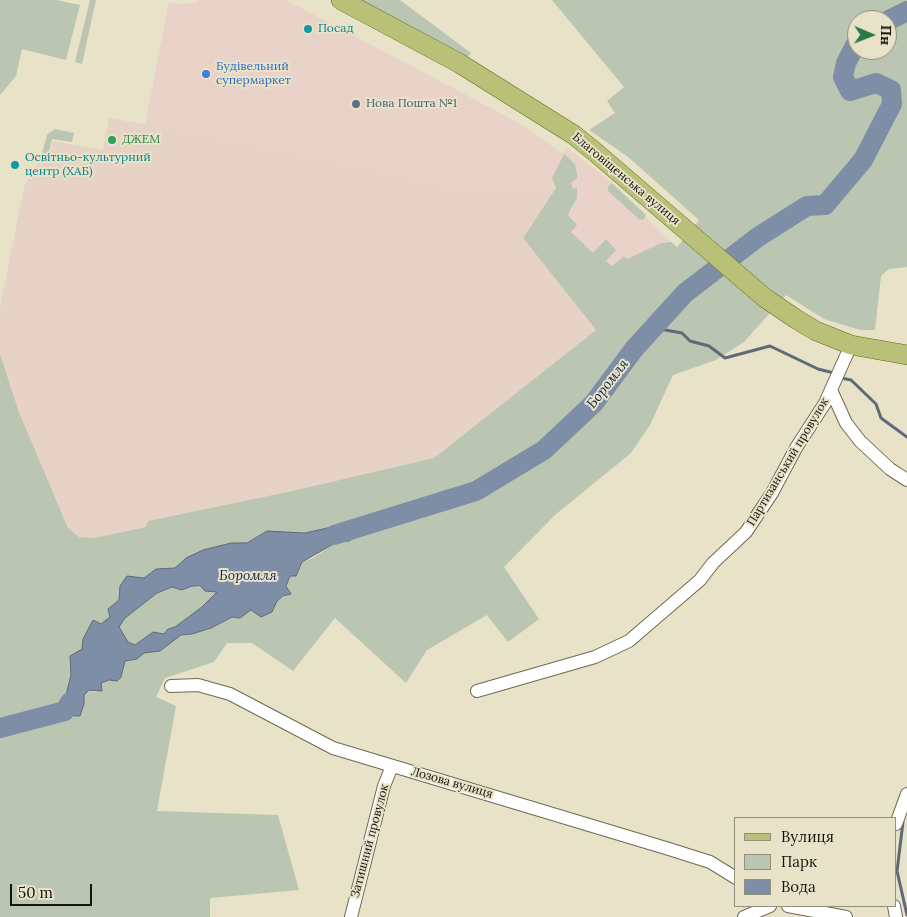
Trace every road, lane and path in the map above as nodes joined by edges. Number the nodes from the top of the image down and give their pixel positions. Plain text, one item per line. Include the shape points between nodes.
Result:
1 (340, 0) edge
2 (851, 344) junction
3 (907, 355) edge
4 (831, 390) junction
5 (907, 480) edge
6 (171, 686) dead end
7 (477, 692) dead end
8 (392, 766) junction
9 (907, 794) edge
10 (897, 821) edge
11 (734, 877) edge
12 (768, 907) edge
13 (793, 907) edge
14 (351, 917) edge
15 (744, 917) edge
16 (846, 917) edge

1 - 2 main road, Благовіщенська вулиця via 459,63 551,120 596,152 765,298 816,331
2 - 3 main road, Благовіщенська вулиця
2 - 4 street, Партизанський провулок
4 - 5 street via 846,423 860,441
4 - 7 street, Партизанський провулок via 746,532 700,580 629,641 595,658
6 - 8 street, Лозова вулиця via 198,685 230,694 317,741
8 - 11 street, Лозова вулиця via 710,862
8 - 14 street, Затишний провулок
9 - 10 street
12 - 15 street
13 - 16 street

